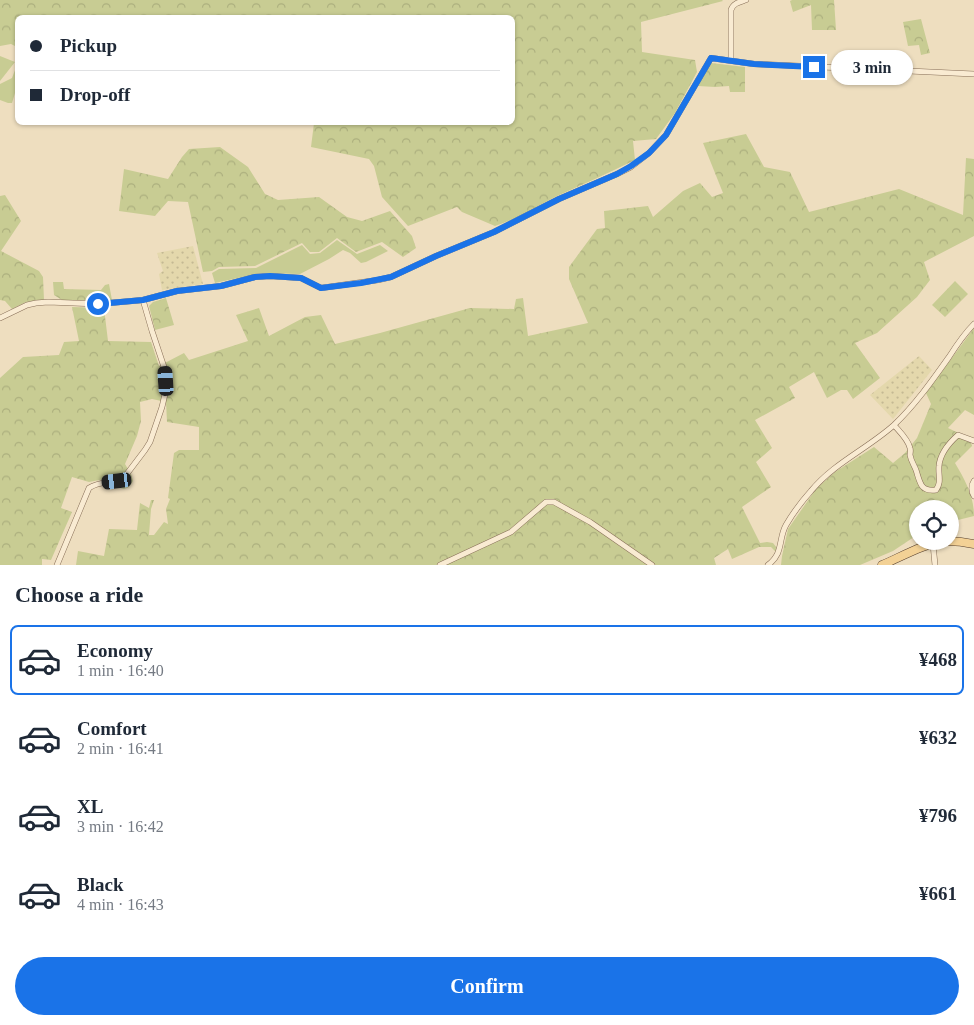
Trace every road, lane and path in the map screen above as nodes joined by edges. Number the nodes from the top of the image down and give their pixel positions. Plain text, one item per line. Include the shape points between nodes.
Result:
1 (746, 0) edge
2 (730, 60) junction
3 (974, 74) edge
4 (143, 300) junction
5 (0, 318) edge
6 (974, 324) edge
7 (894, 425) junction
8 (974, 441) edge
9 (974, 482) edge
10 (974, 496) edge
11 (959, 541) edge
12 (974, 544) edge
13 (918, 550) edge
14 (934, 550) edge
15 (57, 565) edge
16 (440, 565) edge
17 (652, 565) edge
18 (768, 565) edge
19 (882, 565) edge
20 (935, 565) edge

1 - 2 street via 732,6
2 - 3 street via 754,64
2 - 4 street via 711,58 666,135 631,166 391,277 321,288 301,278 255,277
4 - 5 street via 98,304 36,303
4 - 15 street via 165,370 162,407 150,442 123,480 94,484 89,488
6 - 7 street via 918,399
7 - 8 street via 910,448 918,480 930,490 938,487 941,459 955,438 961,436
7 - 18 street via 828,473 812,490 785,526 775,560
9 - 10 street
11 - 12 main road
13 - 19 main road
14 - 20 street
16 - 17 street via 511,532 546,502 554,502 590,522

